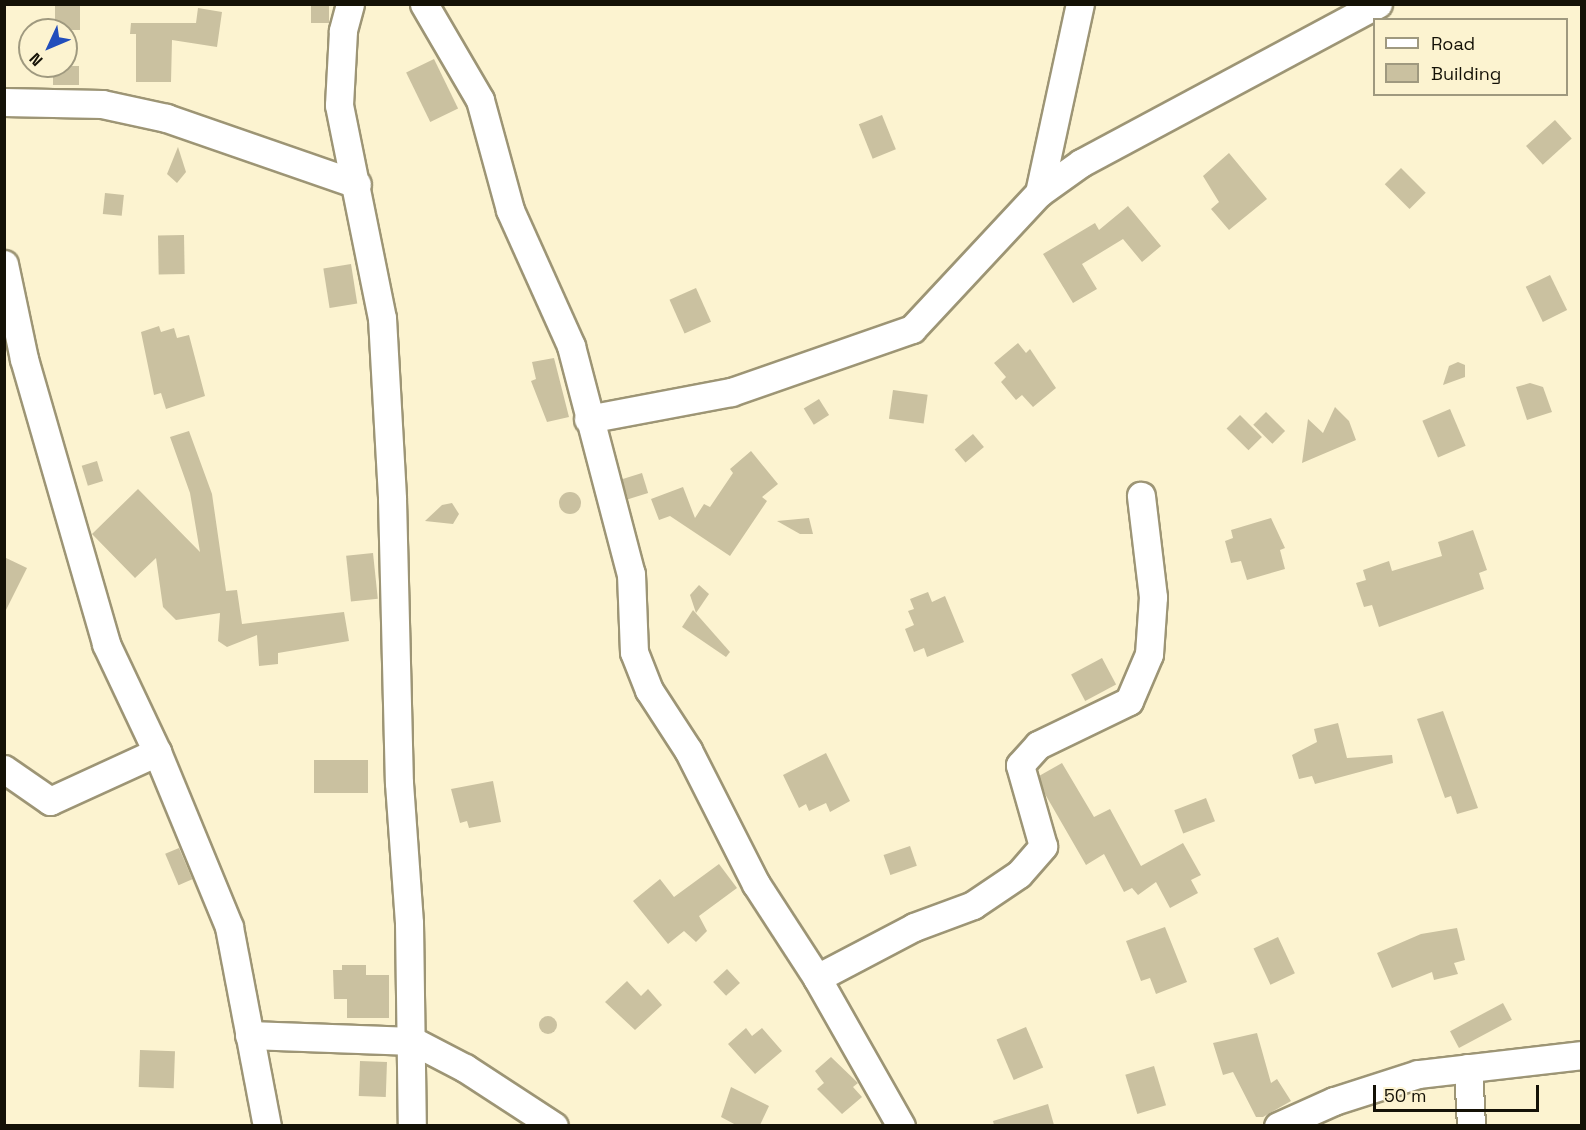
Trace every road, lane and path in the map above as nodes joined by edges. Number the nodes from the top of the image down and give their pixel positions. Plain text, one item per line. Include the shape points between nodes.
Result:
1 (350, 4) edge
2 (424, 4) edge
3 (1080, 4) edge
4 (1378, 4) edge
5 (4, 102) edge
6 (357, 184) junction
7 (1039, 193) junction
8 (4, 264) edge
9 (588, 419) junction
10 (1141, 496) dead end
11 (157, 752) junction
12 (4, 769) edge
13 (817, 978) junction
14 (249, 1035) junction
15 (413, 1041) junction
16 (1581, 1055) edge
17 (1468, 1068) junction
18 (267, 1125) edge
19 (412, 1125) edge
20 (554, 1125) edge
21 (901, 1125) edge
22 (1278, 1125) edge
23 (1471, 1125) edge

1 - 6 street via 343,31 339,105
2 - 9 street via 480,100 510,210 571,346
3 - 7 street
4 - 7 street via 1081,163
5 - 6 street via 102,104 166,118
6 - 15 street via 383,330
7 - 9 street via 912,329 731,392
8 - 11 street via 24,359 106,644
9 - 13 street via 631,574 634,652 649,690 688,750 756,884
10 - 13 street via 1153,597 1149,654 1129,701 1038,745 1020,765 1043,846 1019,874 973,905 914,927
11 - 12 street via 50,801
11 - 14 street via 229,927
13 - 21 street
14 - 15 street
14 - 18 street
15 - 19 street
15 - 20 street via 465,1068
16 - 17 street
17 - 22 street via 1418,1074 1334,1101
17 - 23 street

